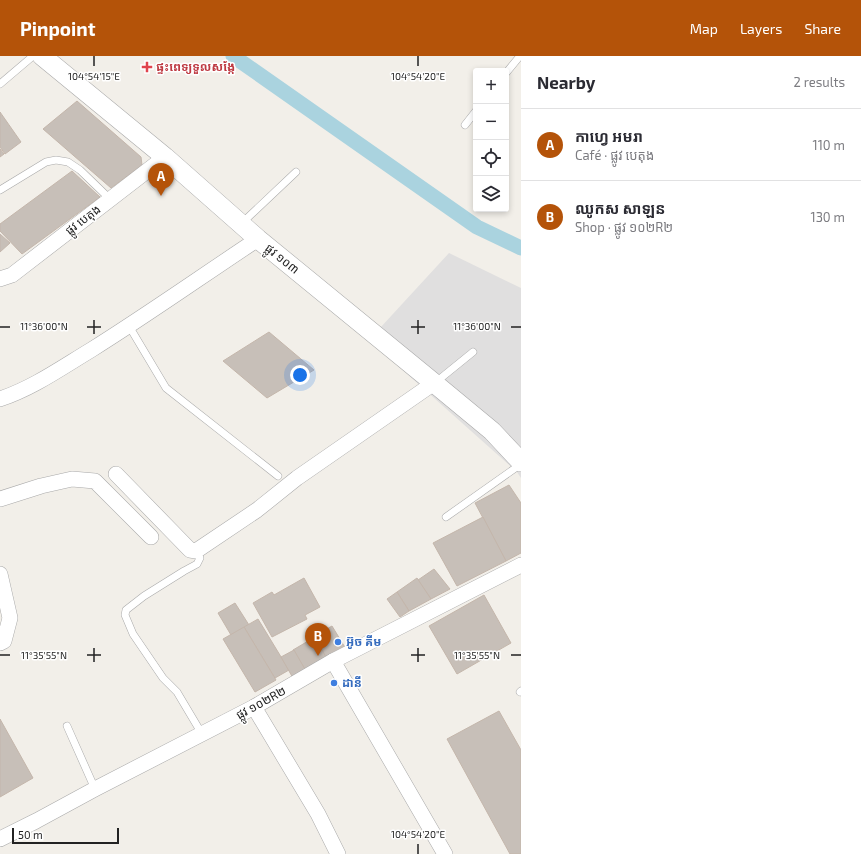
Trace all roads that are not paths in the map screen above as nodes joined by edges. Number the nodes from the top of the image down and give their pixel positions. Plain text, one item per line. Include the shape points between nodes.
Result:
1 (34, 56) edge
2 (42, 56) edge
3 (520, 56) edge
4 (509, 69) edge
5 (0, 84) edge
6 (473, 115) edge
7 (465, 125) dead end
8 (165, 157) junction
9 (296, 172) dead end
10 (0, 190) edge
11 (110, 199) junction
12 (240, 224) junction
13 (258, 239) junction
14 (0, 279) edge
15 (129, 326) junction
16 (473, 352) dead end
17 (434, 383) junction
18 (0, 399) edge
19 (521, 463) edge
20 (116, 474) dead end
21 (278, 476) dead end
22 (0, 499) edge
23 (446, 517) dead end
24 (152, 537) dead end
25 (196, 551) junction
26 (521, 565) edge
27 (0, 574) edge
28 (0, 643) edge
29 (333, 661) junction
30 (254, 707) junction
31 (67, 726) dead end
32 (202, 734) junction
33 (95, 789) junction
34 (0, 839) edge
35 (338, 854) edge
36 (445, 854) edge

1 - 5 lane
2 - 8 street, ផ្លូវ ១០៣
3 - 4 lane
6 - 7 lane
8 - 11 street, ផ្លូវ បេតុង
8 - 12 street, ផ្លូវ ១០៣
9 - 12 lane
10 - 11 lane via 46,162 56,160 68,162 80,170
11 - 14 street, ផ្លូវ បេតុង via 12,275
12 - 13 street, ផ្លូវ ១០៣
13 - 15 street
13 - 17 street, ផ្លូវ ១០៣
15 - 18 street via 39,382
15 - 21 lane via 166,388
16 - 17 lane
17 - 19 street, ផ្លូវ ១០៣ via 492,431
17 - 25 street via 297,478 258,510
19 - 23 lane
20 - 25 street via 190,550
22 - 24 street via 72,479 95,481
25 - 32 lane via 200,558 197,564 144,596 126,610 125,615 133,634 160,673 177,692
26 - 29 street, ផ្លូវ ១០២R២
27 - 28 street via 10,618 4,641
29 - 30 street, ផ្លូវ ១០២R២
29 - 36 street
30 - 32 street, ផ្លូវ ១០២R២
30 - 35 street via 318,814
31 - 33 lane
32 - 33 street, ផ្លូវ ១០២R២
33 - 34 street, ផ្លូវ ១០២R២

